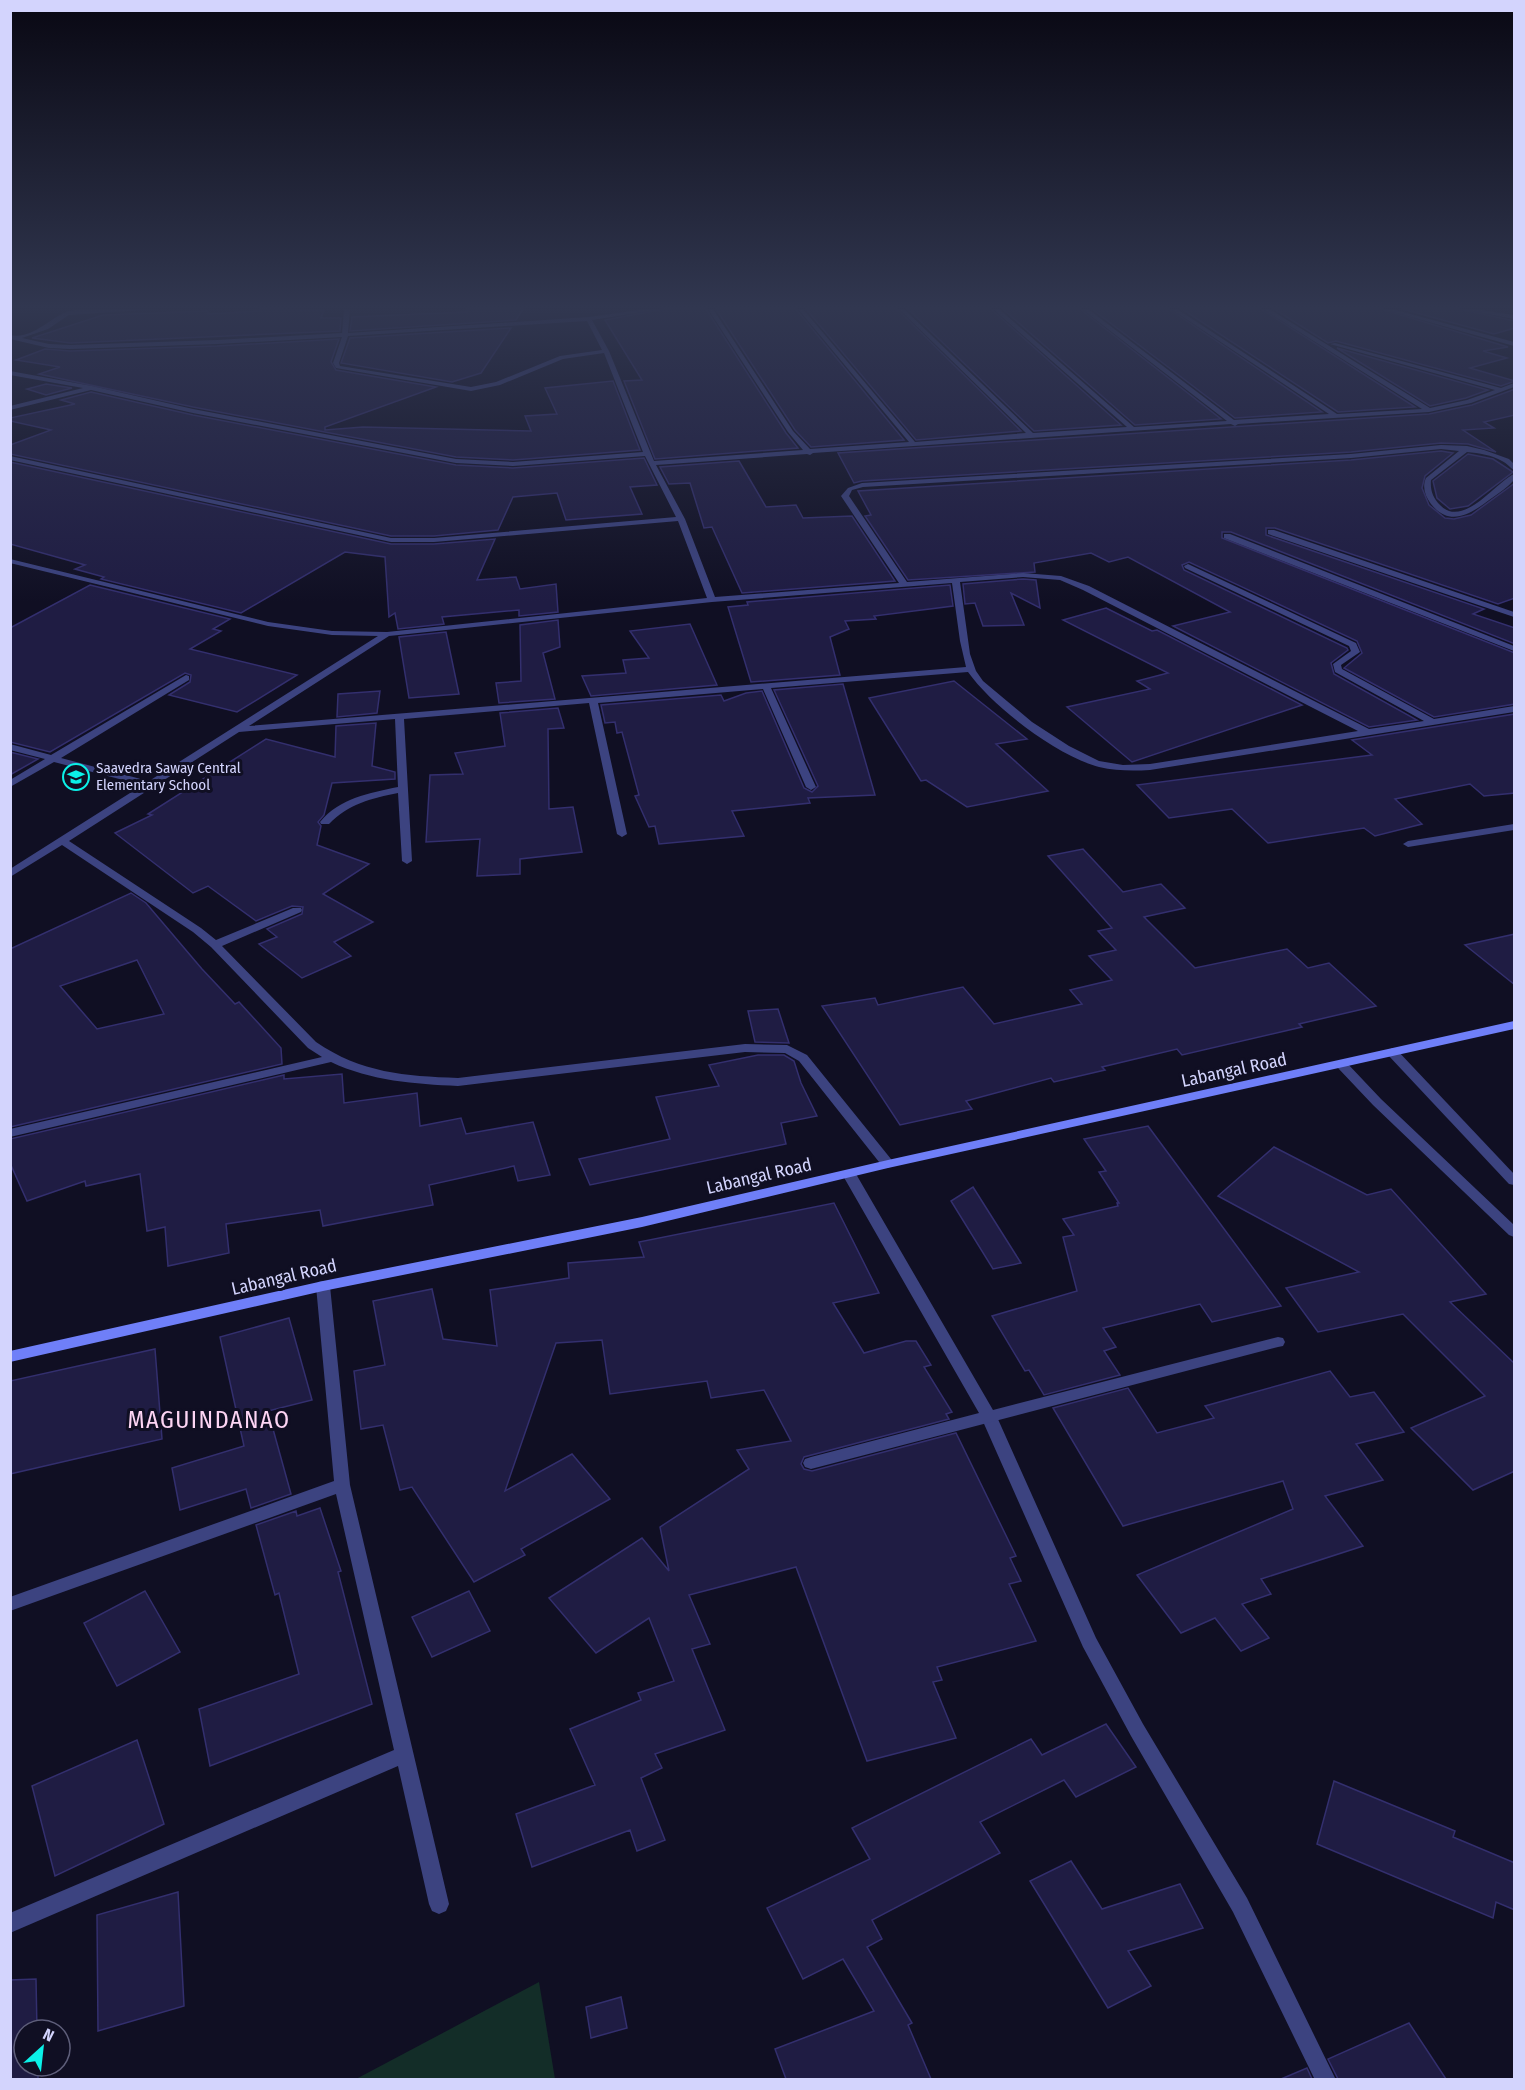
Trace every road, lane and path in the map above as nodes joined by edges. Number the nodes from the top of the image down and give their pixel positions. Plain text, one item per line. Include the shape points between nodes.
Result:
1 (173, 407) edge
2 (628, 407) edge
3 (774, 407) edge
4 (882, 407) edge
5 (1001, 407) edge
6 (1107, 407) edge
7 (1212, 407) edge
8 (1321, 407) edge
9 (1423, 407) edge
10 (1449, 407) edge
11 (1430, 411) junction
12 (1337, 417) junction
13 (1235, 424) junction
14 (1134, 430) junction
15 (1030, 435) junction
16 (913, 443) junction
17 (1467, 448) junction
18 (810, 453) junction
19 (647, 454) junction
20 (10, 458) edge
21 (651, 463) junction
22 (1515, 468) edge
23 (1515, 476) edge
24 (681, 519) junction
25 (1270, 532) dead end
26 (1227, 536) dead end
27 (10, 561) edge
28 (1188, 566) dead end
29 (956, 581) junction
30 (905, 585) junction
31 (712, 600) junction
32 (1515, 615) edge
33 (387, 634) junction
34 (1515, 649) edge
35 (971, 669) junction
36 (186, 678) dead end
37 (766, 686) junction
38 (593, 700) junction
39 (1515, 709) edge
40 (399, 716) junction
41 (1433, 722) junction
42 (236, 730) junction
43 (1365, 731) junction
44 (10, 747) edge
45 (53, 760) junction
46 (10, 784) edge
47 (153, 785) junction
48 (811, 787) dead end
49 (403, 789) junction
50 (325, 822) dead end
51 (1515, 827) edge
52 (622, 834) dead end
53 (63, 842) junction
54 (1408, 844) dead end
55 (407, 861) dead end
56 (10, 874) edge
57 (297, 910) dead end
58 (215, 945) junction
59 (1515, 1025) edge
60 (1392, 1052) junction
61 (329, 1059) junction
62 (1342, 1065) junction
63 (10, 1133) edge
64 (888, 1164) junction
65 (849, 1174) junction
66 (1515, 1181) edge
67 (1515, 1232) edge
68 (323, 1286) junction
69 (1278, 1342) dead end
70 (10, 1357) edge
71 (989, 1417) junction
72 (811, 1463) dead end
73 (342, 1485) junction
74 (10, 1604) edge
75 (405, 1754) junction
76 (439, 1904) dead end
77 (10, 1923) edge
78 (1326, 2079) edge

1 - 19 street via 456,461 513,464
2 - 19 street
3 - 18 street
4 - 16 street
5 - 15 street
6 - 14 street
7 - 13 street
8 - 12 street
9 - 11 street
10 - 11 street
11 - 12 street
12 - 13 street
13 - 14 street
14 - 15 street
15 - 16 street
16 - 18 street
17 - 22 street via 1507,460
17 - 23 street via 1428,479 1430,496 1443,512 1468,512
17 - 30 street via 862,485 850,489 845,496
18 - 21 street
19 - 21 street
20 - 24 street via 391,540 434,540
21 - 24 street
24 - 31 street
25 - 32 street
26 - 34 street
27 - 33 street via 268,624 332,633
28 - 41 street via 1353,645 1356,652 1337,664 1338,670
29 - 30 street
29 - 35 street
29 - 43 street via 1035,575 1072,581
30 - 31 street
31 - 33 street
33 - 42 street
35 - 37 street
35 - 43 street via 988,691 1061,748 1112,767 1150,767
36 - 45 street
37 - 38 street
37 - 48 street
38 - 40 street
38 - 52 street
39 - 41 street
40 - 42 street
40 - 49 street
41 - 43 street
42 - 47 street
44 - 45 street
45 - 46 street
45 - 47 street
47 - 53 street
49 - 50 street via 349,803
49 - 55 street
51 - 54 street
53 - 56 street
53 - 58 street
57 - 58 street
58 - 61 street
59 - 60 main road, Labangal Road
60 - 62 main road, Labangal Road
60 - 66 street
61 - 63 street
61 - 64 street via 379,1075 458,1082 745,1048 787,1049 803,1058
62 - 64 main road, Labangal Road
62 - 67 street
64 - 65 main road, Labangal Road
65 - 68 main road, Labangal Road via 642,1222
65 - 71 street
68 - 70 main road, Labangal Road
68 - 73 street
69 - 71 street
71 - 72 street
71 - 78 street via 1089,1642 1240,1905
73 - 74 street
73 - 75 street
75 - 76 street
75 - 77 street

